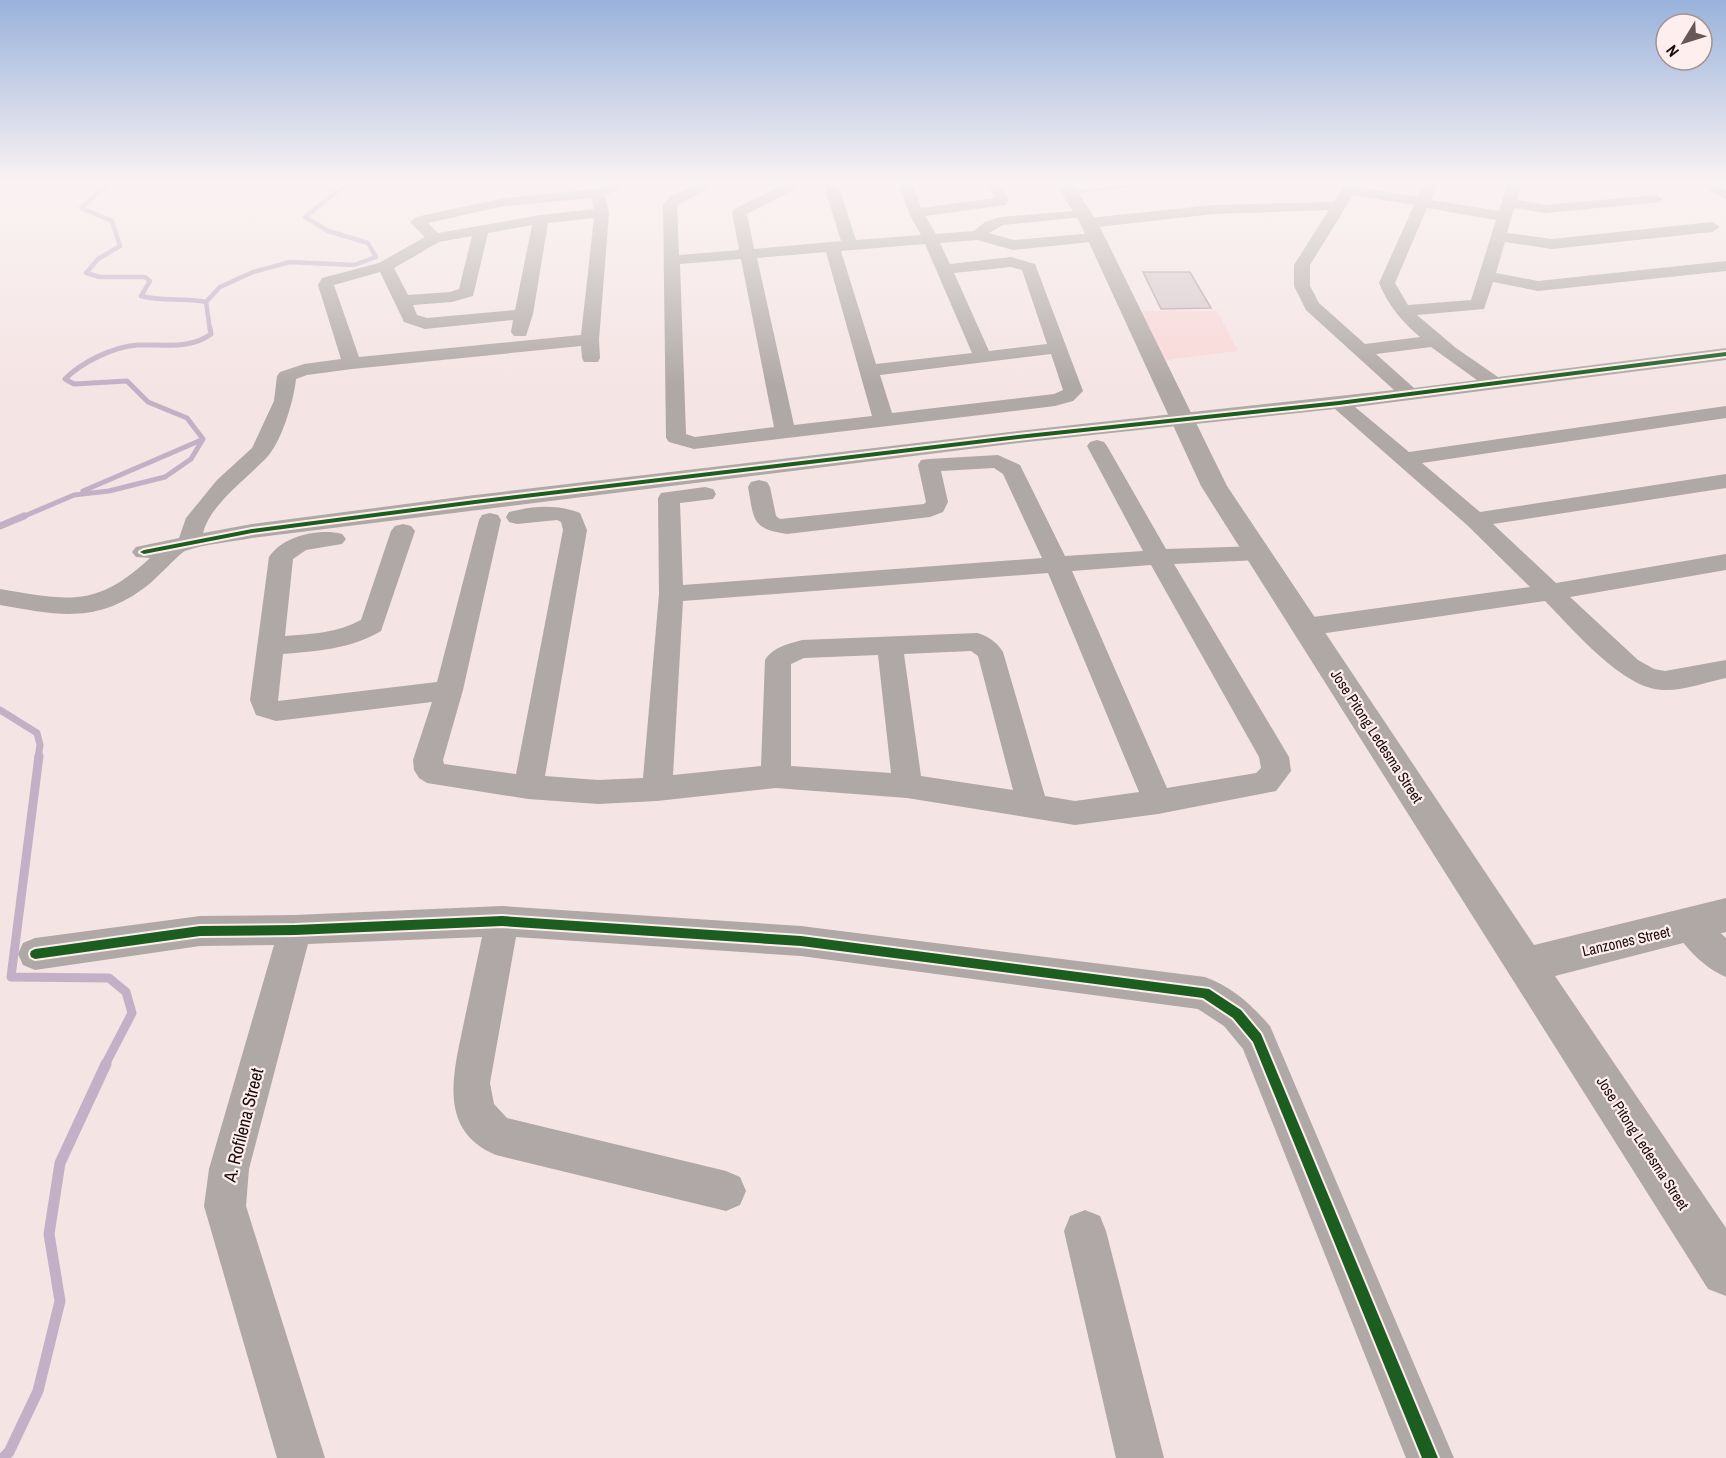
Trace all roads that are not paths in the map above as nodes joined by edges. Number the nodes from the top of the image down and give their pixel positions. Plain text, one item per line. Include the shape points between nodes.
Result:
1 (413, 250) edge
2 (477, 250) edge
3 (535, 250) edge
4 (599, 250) edge
5 (672, 250) edge
6 (745, 250) edge
7 (793, 250) edge
8 (842, 250) edge
9 (936, 250) edge
10 (1100, 250) edge
11 (1311, 250) edge
12 (1402, 250) edge
13 (1494, 250) edge
14 (746, 254) junction
15 (672, 260) junction
16 (385, 266) junction
17 (1726, 266) edge
18 (944, 269) junction
19 (1485, 276) junction
20 (402, 301) junction
21 (1403, 311) junction
22 (524, 314) junction
23 (590, 340) junction
24 (1435, 341) junction
25 (517, 347) junction
26 (1057, 348) junction
27 (1360, 350) junction
28 (1726, 354) edge
29 (983, 357) junction
30 (591, 358) dead end
31 (352, 363) junction
32 (869, 371) junction
33 (1494, 383) junction
34 (1410, 394) junction
35 (1339, 403) junction
36 (1726, 412) edge
37 (1180, 420) junction
38 (884, 421) junction
39 (785, 432) junction
40 (1097, 446) dead end
41 (1407, 459) junction
42 (929, 465) junction
43 (1726, 481) edge
44 (759, 487) junction
45 (669, 489) junction
46 (490, 520) junction
47 (1475, 520) junction
48 (403, 531) junction
49 (182, 546) junction
50 (144, 552) dead end
51 (1259, 553) junction
52 (1158, 557) junction
53 (1726, 562) edge
54 (1057, 565) junction
55 (1551, 592) junction
56 (671, 594) junction
57 (0, 597) edge
58 (1306, 627) junction
59 (890, 645) junction
60 (271, 646) junction
61 (1726, 669) edge
62 (449, 690) junction
63 (776, 776) junction
64 (907, 786) junction
65 (528, 787) junction
66 (657, 789) junction
67 (1158, 802) junction
68 (1032, 806) junction
69 (1726, 915) edge
70 (502, 921) junction
71 (1690, 926) junction
72 (295, 930) junction
73 (35, 954) dead end
74 (1726, 961) edge
75 (1525, 965) junction
76 (726, 1191) dead end
77 (1085, 1231) dead end
78 (1726, 1271) edge
79 (301, 1458) edge
80 (1140, 1458) edge
81 (1430, 1458) edge

1 - 16 street
2 - 20 street via 468,291 452,297
3 - 22 street
4 - 23 street
5 - 15 street
6 - 14 street
7 - 14 street
8 - 32 street
9 - 18 street
10 - 37 main road, Jose Pitong Ledesma Street
11 - 27 street via 1302,266 1302,286 1312,306
12 - 21 street via 1387,283
13 - 19 street
14 - 15 street
14 - 39 street
15 - 39 street via 676,438 694,443
16 - 20 street
16 - 31 street via 326,285
17 - 19 street via 1538,286
18 - 26 street via 1011,262 1029,267
18 - 29 street
19 - 21 street via 1478,304
20 - 22 street via 410,318 425,324
21 - 24 street
22 - 25 street
23 - 25 street
23 - 30 street
24 - 27 street
24 - 33 street
25 - 31 street
26 - 29 street
26 - 38 street via 1073,391 1066,397
27 - 34 street
28 - 33 street
29 - 32 street
31 - 49 street via 287,375 284,401 261,451 225,485 194,523
32 - 38 street
33 - 34 street
34 - 35 street
35 - 37 street
35 - 41 street
36 - 41 street
37 - 45 street via 1027,436
37 - 51 main road, Jose Pitong Ledesma Street via 1214,486
38 - 39 street
40 - 52 street
41 - 47 street
42 - 44 street
42 - 44 street via 937,502 930,510 787,527 765,519
42 - 54 street via 998,461 1006,465 1012,470
43 - 47 street
44 - 45 street
45 - 49 street via 252,531
45 - 56 street
46 - 48 street
46 - 62 street
46 - 65 street via 559,513 572,518 575,530
47 - 55 street
48 - 60 street via 372,625 347,637
48 - 60 street via 302,543 287,550 281,557
49 - 50 street
49 - 57 street via 141,580 114,596 87,605 61,607
51 - 52 street
51 - 58 main road, Jose Pitong Ledesma Street
52 - 54 street
52 - 67 street via 1274,757 1276,771 1265,783
53 - 55 street
54 - 56 street
54 - 67 street
55 - 58 street
55 - 61 street via 1629,667 1646,676 1665,681
56 - 66 street
58 - 75 main road, Jose Pitong Ledesma Street
59 - 63 street via 802,649 778,660
59 - 64 street
59 - 68 street via 964,641 977,642 990,652
60 - 62 street via 264,700 266,708 276,711
62 - 65 street via 428,760 429,770 438,775
63 - 64 street
63 - 66 street
64 - 68 street
65 - 66 street via 598,792
67 - 68 street via 1075,813
69 - 71 main road, Lanzones Street
70 - 72 street
70 - 76 street via 471,1083 476,1114 496,1135
70 - 81 street via 801,941 1205,993 1237,1014 1257,1038
71 - 74 street
71 - 75 main road, Lanzones Street
72 - 73 street via 200,931
72 - 79 street, A. Rofilena Street via 229,1169 225,1206
75 - 78 main road, Jose Pitong Ledesma Street
77 - 80 street

